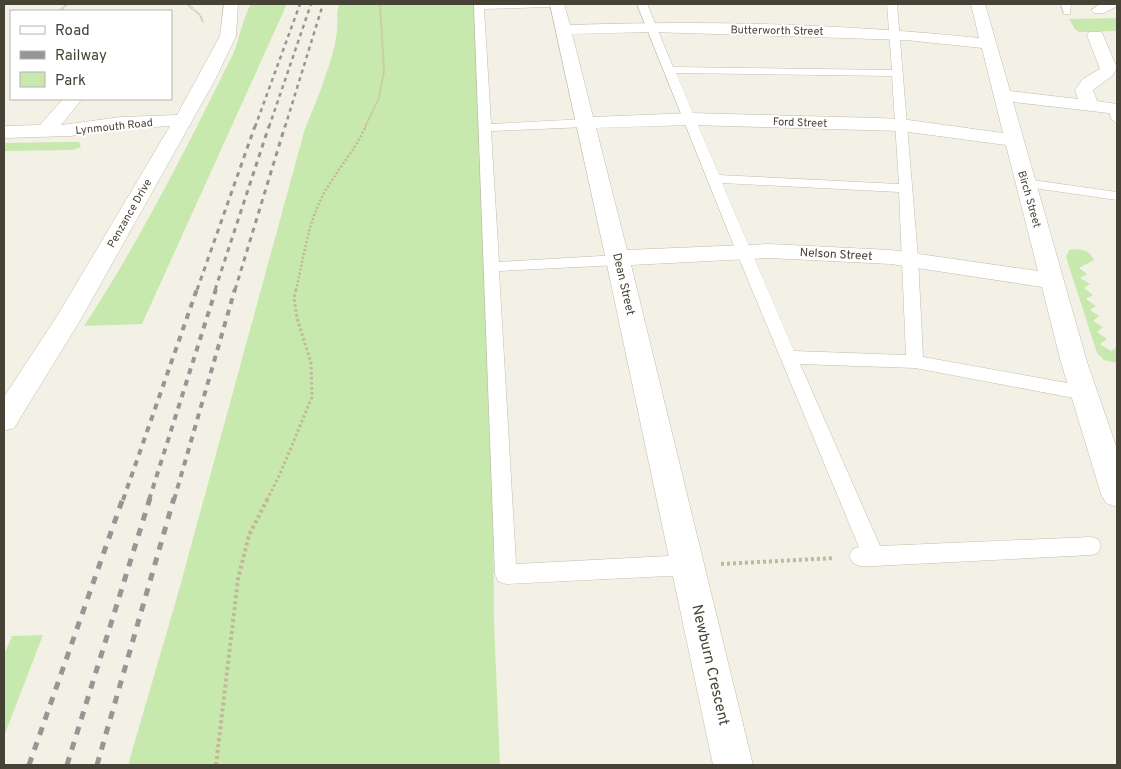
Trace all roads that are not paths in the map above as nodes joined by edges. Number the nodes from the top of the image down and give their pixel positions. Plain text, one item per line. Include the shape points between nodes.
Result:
1 (549, 4) edge
2 (557, 4) edge
3 (642, 4) edge
4 (892, 4) edge
5 (978, 4) edge
6 (479, 5) edge
7 (226, 6) edge
8 (651, 27) junction
9 (564, 30) junction
10 (894, 34) junction
11 (989, 44) junction
12 (1117, 47) edge
13 (670, 70) junction
14 (897, 73) junction
15 (1002, 95) junction
16 (72, 100) edge
17 (1089, 106) junction
18 (1116, 114) edge
19 (690, 119) junction
20 (183, 120) junction
21 (586, 123) junction
22 (901, 125) junction
23 (486, 128) junction
24 (46, 131) junction
25 (4, 132) edge
26 (1013, 140) junction
27 (714, 179) junction
28 (1025, 183) junction
29 (906, 188) junction
30 (1117, 196) edge
31 (743, 251) junction
32 (911, 258) junction
33 (618, 259) junction
34 (492, 267) junction
35 (1052, 281) junction
36 (788, 357) junction
37 (916, 362) junction
38 (1084, 393) junction
39 (4, 420) edge
40 (1117, 494) edge
41 (1091, 546) dead end
42 (688, 565) junction
43 (733, 765) edge

1 - 6 lane
2 - 9 street, Dean Street
3 - 8 lane
4 - 10 lane
5 - 11 street, Birch Street
6 - 23 lane
7 - 20 street, Penzance Drive via 230,28 223,47
8 - 9 street, Butterworth Street
8 - 10 street, Butterworth Street
8 - 13 lane
9 - 21 street, Dean Street
10 - 11 street, Butterworth Street
10 - 14 lane
11 - 15 street, Birch Street
12 - 17 street via 1097,40 1109,69 1086,85 1084,90
13 - 14 lane
13 - 19 lane
14 - 22 lane
15 - 17 street
15 - 26 street, Birch Street
16 - 24 street, Lynmouth Road
17 - 18 street
19 - 21 street, Ford Street
19 - 22 street, Ford Street
19 - 27 lane
20 - 24 street, Lynmouth Road
20 - 39 street, Penzance Drive via 68,319
21 - 23 lane
21 - 33 street, Dean Street
22 - 26 street, Ford Street
22 - 29 lane
23 - 34 lane
24 - 25 street, Lynmouth Road
26 - 28 street, Birch Street
27 - 29 lane
27 - 31 lane
28 - 30 lane
28 - 35 street, Birch Street
29 - 32 lane
31 - 32 street, Nelson Street
31 - 33 street, Nelson Street
31 - 36 lane
32 - 35 street, Nelson Street
32 - 37 lane
33 - 34 lane
33 - 42 street, Dean Street
34 - 42 lane via 506,574
35 - 38 street, Birch Street
36 - 37 lane
36 - 41 lane via 867,556
37 - 38 lane
38 - 40 street
42 - 43 street, Newburn Crescent

